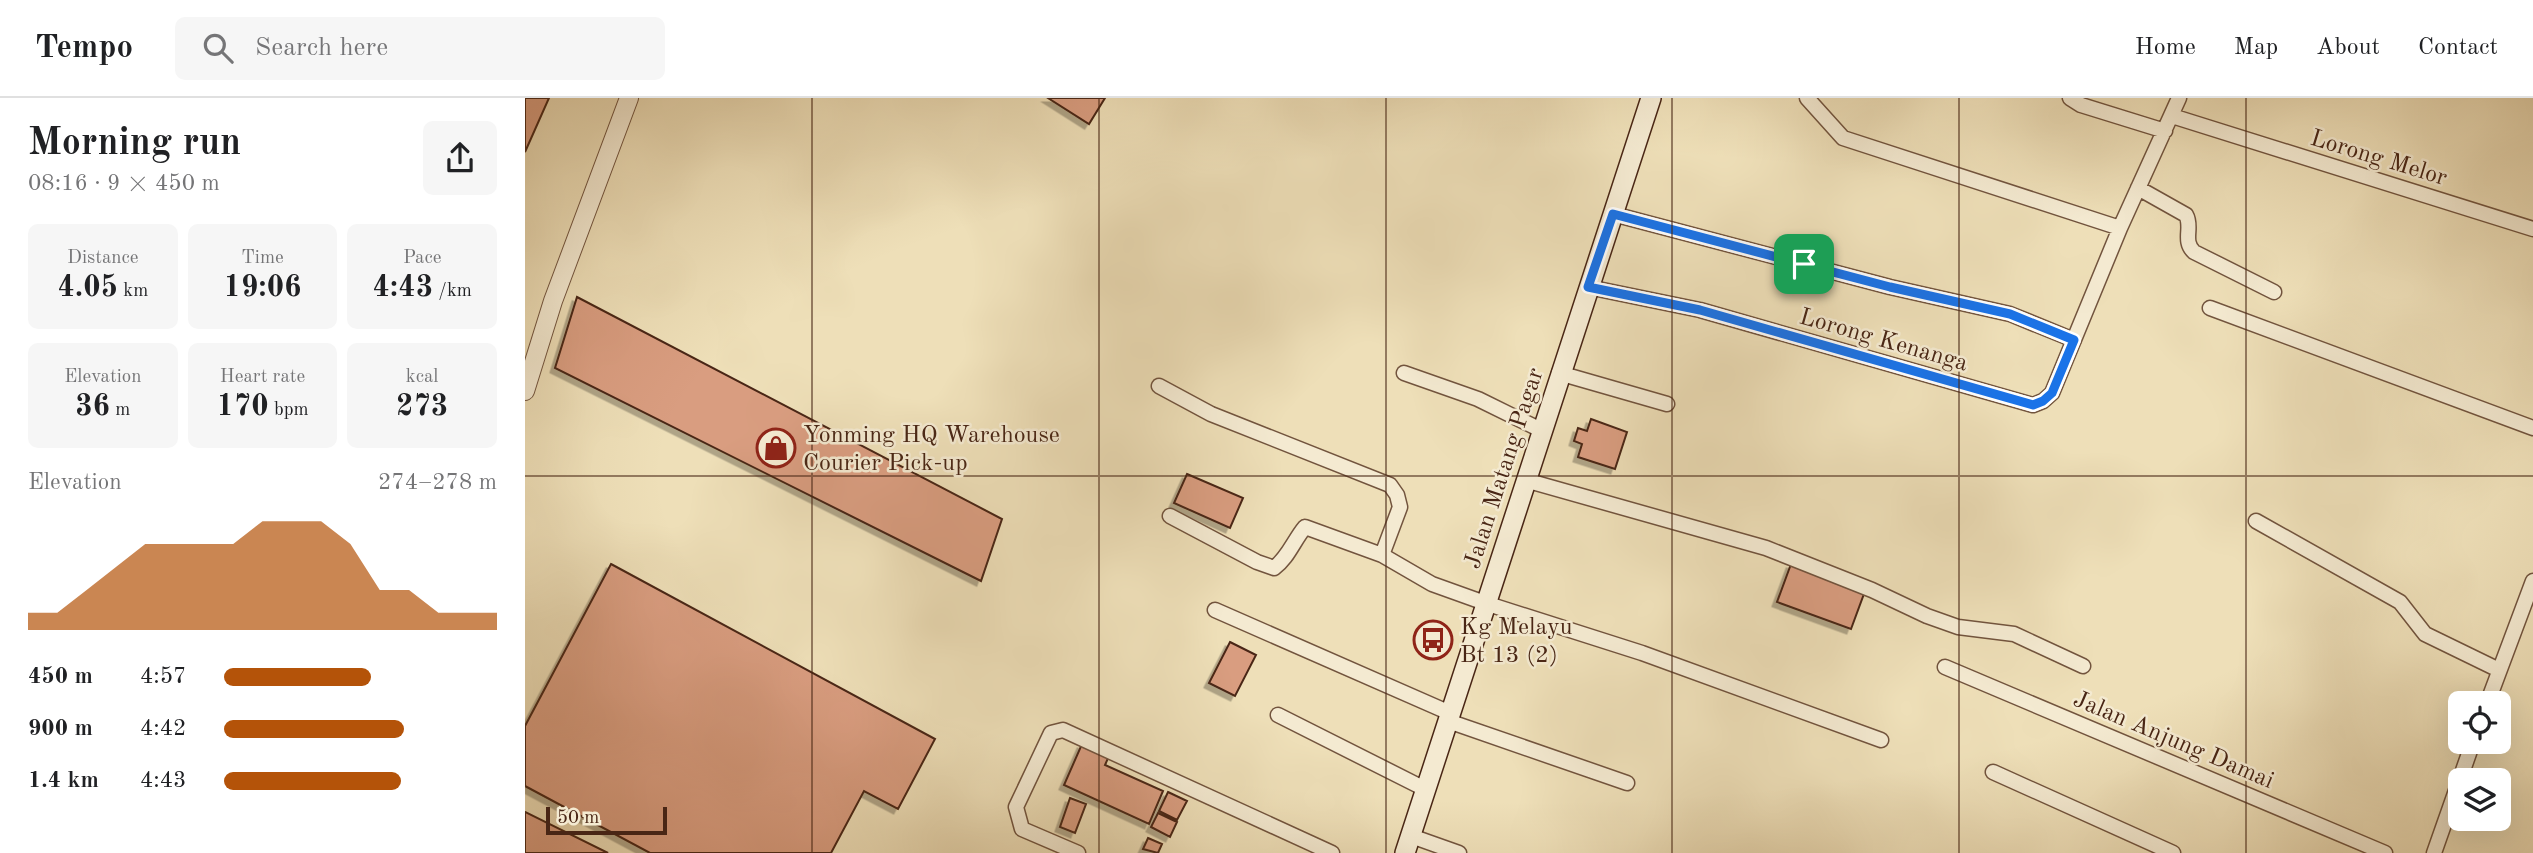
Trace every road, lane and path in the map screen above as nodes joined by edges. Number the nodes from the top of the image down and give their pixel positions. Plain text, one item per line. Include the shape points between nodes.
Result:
1 (629, 98) edge
2 (1651, 98) edge
3 (1807, 98) edge
4 (2070, 98) edge
5 (2179, 98) edge
6 (2172, 116) junction
7 (2165, 131) junction
8 (2138, 188) junction
9 (1613, 214) junction
10 (2120, 228) junction
11 (2533, 229) edge
12 (1588, 287) junction
13 (2274, 292) dead end
14 (2210, 308) dead end
15 (2074, 340) junction
16 (1404, 373) dead end
17 (1559, 373) junction
18 (1160, 386) dead end
19 (525, 391) edge
20 (1667, 404) dead end
21 (2533, 428) edge
22 (1541, 430) junction
23 (1525, 480) junction
24 (1170, 516) dead end
25 (2256, 522) dead end
26 (1382, 555) junction
27 (2533, 581) edge
28 (1485, 603) junction
29 (1215, 610) dead end
30 (2083, 666) dead end
31 (1945, 667) dead end
32 (2499, 670) junction
33 (2492, 691) edge
34 (1278, 715) dead end
35 (1449, 717) junction
36 (1881, 740) dead end
37 (2469, 754) edge
38 (1993, 772) dead end
39 (1627, 783) dead end
40 (1425, 789) junction
41 (1408, 844) edge
42 (1078, 853) edge
43 (1332, 853) edge
44 (1459, 853) edge
45 (2173, 853) edge
46 (2385, 853) edge
47 (2434, 853) edge

1 - 19 street via 553,301
2 - 9 main road, Jalan Matang Pagar
3 - 10 street via 1843,138
4 - 7 street
5 - 6 street
6 - 7 street
6 - 11 street, Lorong Melor
7 - 8 street
8 - 10 street
8 - 13 street via 2186,215 2189,247 2194,252
9 - 12 main road, Jalan Matang Pagar
9 - 15 street via 2010,314
10 - 15 street
12 - 15 street, Lorong Kenanga via 1700,310 2033,405 2052,393
12 - 17 main road, Jalan Matang Pagar
14 - 21 street
16 - 22 street
17 - 20 street
17 - 22 main road, Jalan Matang Pagar
18 - 26 street via 1211,414 1390,485 1400,506
22 - 23 main road, Jalan Matang Pagar
23 - 28 main road, Jalan Matang Pagar
23 - 30 street via 1766,548 1958,628 2014,634
24 - 26 street via 1274,568 1305,527
25 - 32 street via 2400,602 2425,634
26 - 28 street via 1432,584
27 - 32 street
28 - 35 main road, Jalan Matang Pagar
28 - 36 street via 1642,653
29 - 35 street
31 - 46 street, Jalan Anjung Damai
32 - 33 street
34 - 40 street
35 - 39 street
35 - 40 main road, Jalan Matang Pagar
37 - 47 street
38 - 45 street
40 - 41 main road, Jalan Matang Pagar
41 - 44 street
42 - 43 street via 1021,829 1016,807 1051,733 1063,730

